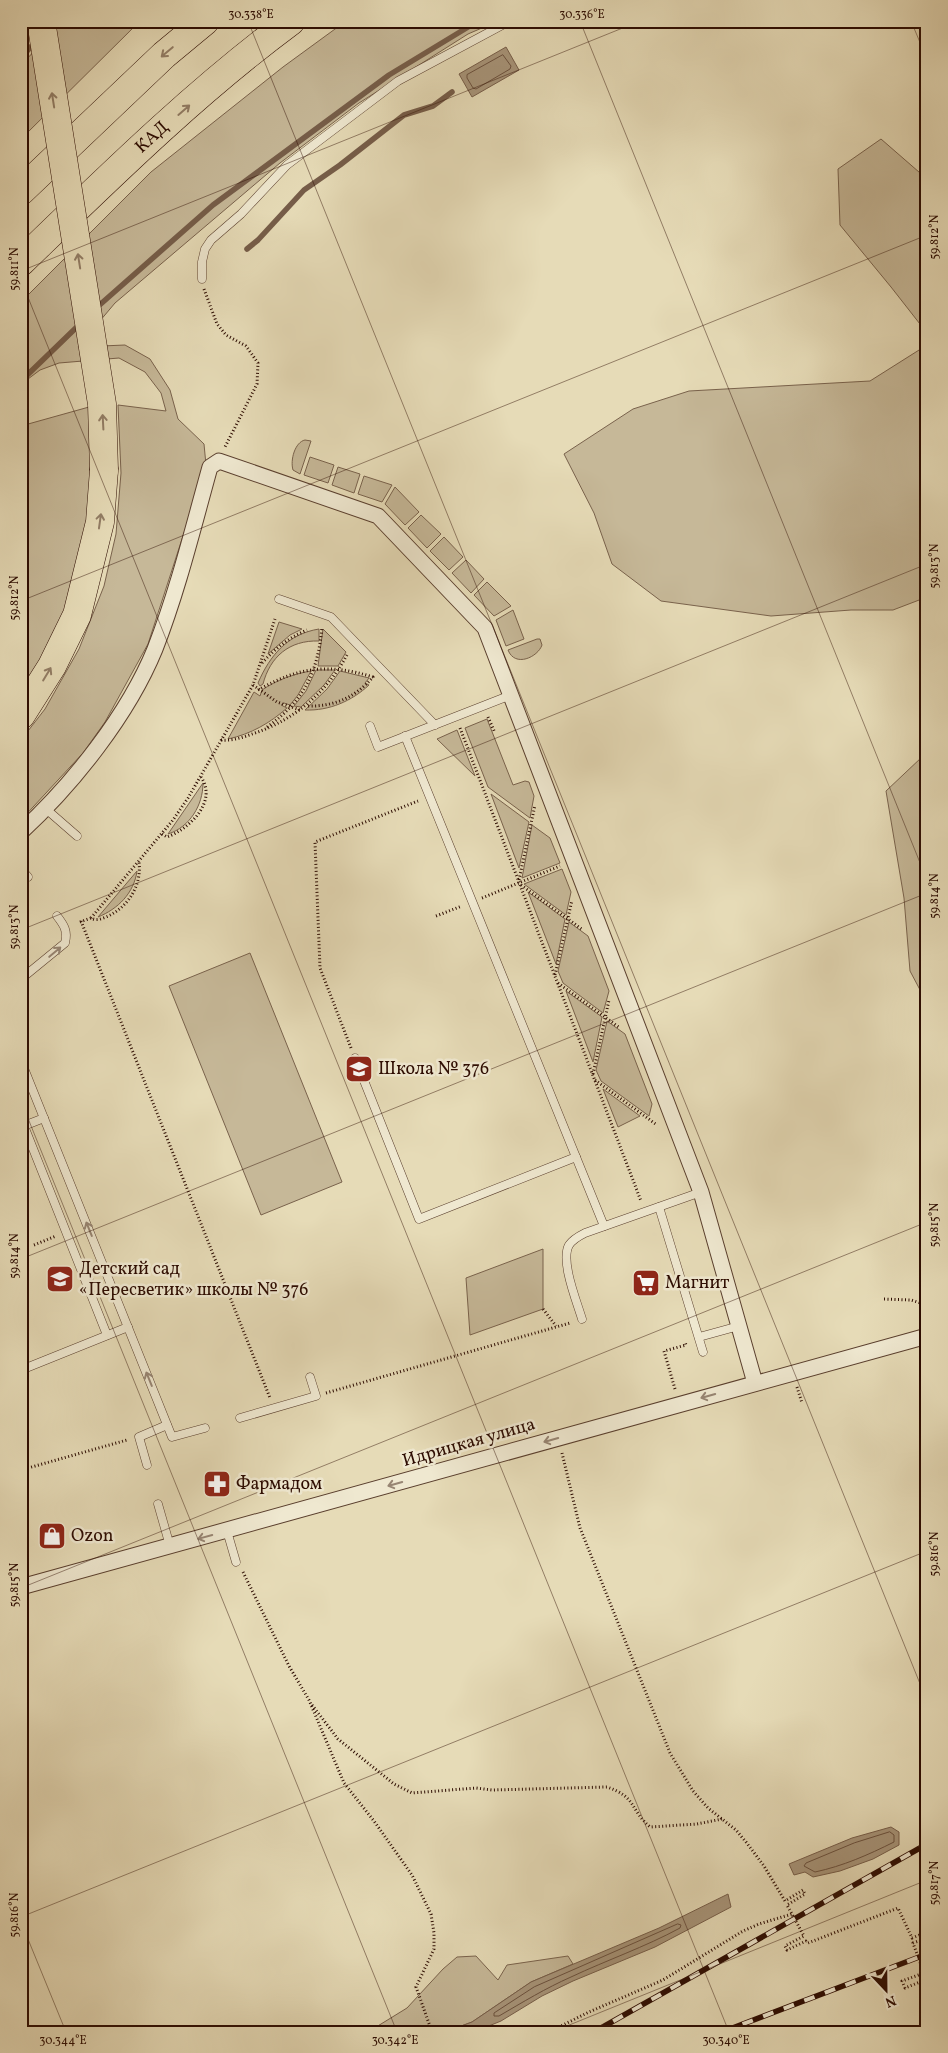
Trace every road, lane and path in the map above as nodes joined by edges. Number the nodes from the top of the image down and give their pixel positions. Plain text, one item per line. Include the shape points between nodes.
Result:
1 (41, 21) edge
2 (205, 21) edge
3 (291, 21) edge
4 (510, 21) edge
5 (21, 191) edge
6 (21, 262) edge
7 (202, 279) joint
8 (215, 464) junction
9 (280, 599) dead end
10 (275, 619) dead end
11 (322, 627) dead end
12 (307, 630) dead end
13 (348, 652) dead end
14 (260, 666) junction
15 (315, 668) junction
16 (339, 669) junction
17 (253, 685) junction
18 (258, 690) junction
19 (510, 695) junction
20 (306, 706) junction
21 (291, 707) junction
22 (301, 710) junction
23 (21, 715) edge
24 (488, 716) dead end
25 (435, 724) junction
26 (370, 726) dead end
27 (460, 727) dead end
28 (261, 731) junction
29 (495, 733) dead end
30 (406, 736) junction
31 (221, 740) junction
32 (200, 777) junction
33 (430, 797) junction
34 (537, 797) dead end
35 (46, 809) junction
36 (21, 832) edge
37 (162, 834) junction
38 (78, 836) dead end
39 (138, 862) junction
40 (563, 865) dead end
41 (21, 869) edge
42 (28, 877) dead end
43 (520, 883) junction
44 (574, 893) dead end
45 (472, 902) junction
46 (57, 916) dead end
47 (436, 916) dead end
48 (568, 919) junction
49 (81, 921) dead end
50 (589, 934) dead end
51 (555, 975) junction
52 (21, 979) edge
53 (558, 983) junction
54 (611, 991) dead end
55 (605, 1017) junction
56 (627, 1033) dead end
57 (355, 1058) joint
58 (21, 1061) edge
59 (593, 1075) junction
60 (595, 1079) junction
61 (44, 1118) junction
62 (22, 1126) edge
63 (664, 1131) dead end
64 (576, 1157) junction
65 (701, 1192) junction
66 (642, 1204) dead end
67 (658, 1207) junction
68 (604, 1226) junction
69 (884, 1299) dead end
70 (927, 1305) edge
71 (543, 1309) dead end
72 (582, 1319) joint
73 (556, 1326) junction
74 (739, 1326) junction
75 (128, 1327) junction
76 (107, 1335) junction
77 (683, 1336) dead end
78 (927, 1336) edge
79 (699, 1337) junction
80 (703, 1352) dead end
81 (21, 1370) edge
82 (310, 1377) dead end
83 (795, 1380) dead end
84 (755, 1383) junction
85 (316, 1396) junction
86 (802, 1403) dead end
87 (679, 1405) junction
88 (274, 1408) junction
89 (240, 1418) dead end
90 (167, 1425) junction
91 (205, 1428) dead end
92 (140, 1436) junction
93 (561, 1452) dead end
94 (147, 1465) dead end
95 (21, 1470) edge
96 (158, 1504) dead end
97 (227, 1531) junction
98 (170, 1546) junction
99 (236, 1562) joint
100 (21, 1587) edge
101 (309, 1700) junction
102 (722, 1819) junction
103 (792, 1914) junction
104 (927, 1932) edge
105 (927, 1938) edge
106 (927, 1983) edge
107 (432, 2032) edge
108 (549, 2032) edge

23 -> 1 highway, bridge via 52,666 77,615 100,522 104,470 102,404
2 -> 5 highway via 164,55
6 -> 3 highway, КАД via 180,113
4 - 7 lane via 398,81 286,165 241,214 211,240 203,255
7 - 8 path via 217,324 226,335 246,346 258,363 257,384
8 - 19 street via 378,516 485,628
8 - 35 street via 154,651 110,728
9 - 25 lane via 331,617
10 - 14 path
11 - 15 path
12 - 14 path via 279,645
13 - 16 path
14 - 17 path
15 - 16 path
15 - 18 path via 280,677
15 - 21 path via 310,681
16 - 20 path
16 - 20 path via 373,677 364,688 337,703
17 - 18 path
17 - 31 path
18 - 21 path
19 - 25 lane
19 - 65 street
20 - 22 path
21 - 22 path
21 - 28 path
22 - 28 path
24 - 29 path
25 - 30 lane
26 - 30 lane via 378,747
27 - 43 path
28 - 31 path
30 - 33 lane
31 - 32 path
32 - 37 path
32 - 37 path via 206,789 201,810 186,828 175,834
33 - 45 lane
33 - 57 path via 315,842 320,968
34 - 43 path
35 - 36 street
35 - 38 lane
37 - 39 path
39 - 39 path via 140,873 136,888 124,906 113,914 95,920 91,918
40 - 43 path
41 - 42 lane
43 - 45 path
43 - 48 path
43 - 51 path
44 - 48 path
45 - 47 path
45 - 64 lane
52 -> 46 lane via 65,943 65,927
48 - 50 path
48 - 51 path
49 - 88 path
51 - 53 path
53 - 55 path
53 - 59 path
54 - 55 path
55 - 56 path
55 - 59 path
57 - 64 lane via 419,1219
58 - 61 lane
59 - 60 path
60 - 63 path
60 - 66 path
61 - 62 lane
75 -> 61 lane
62 - 76 lane
64 - 68 lane
65 - 67 lane
65 - 74 street
67 - 68 lane
67 - 79 lane
68 - 72 lane via 575,1239 566,1256
69 - 70 path via 911,1300
71 - 73 path
72 - 73 path
73 - 85 path
74 - 79 lane
74 - 84 street
75 - 76 lane
90 -> 75 lane
76 - 81 lane
77 - 87 path via 686,1346 664,1352
78 - 84 street, Идрицкая улица
79 - 80 lane
82 - 85 lane
83 - 86 path
84 -> 87 street, Идрицкая улица
85 - 88 lane
87 -> 97 street, Идрицкая улица
88 - 89 lane
90 - 91 lane via 172,1438
90 - 92 lane
92 - 94 lane
92 - 95 path
93 - 102 path via 580,1528 670,1754 693,1791
96 - 98 lane
97 -> 98 street, Идрицкая улица
97 - 99 lane
98 - 100 street, Идрицкая улица
99 - 101 path via 246,1575 255,1600
101 - 102 path via 338,1739 394,1784 412,1793 476,1788 607,1786 622,1792 650,1827
101 - 107 path via 344,1783 412,1875 431,1914 434,1949 416,1987
102 - 103 path via 750,1847 785,1901 803,1890 805,1894 787,1905
103 - 104 path via 804,1936 785,1946 787,1950 898,1908 912,1938
103 - 108 path via 743,1931 663,1980
105 - 106 path via 913,1944 924,1972 902,1981 904,1988 925,1980

